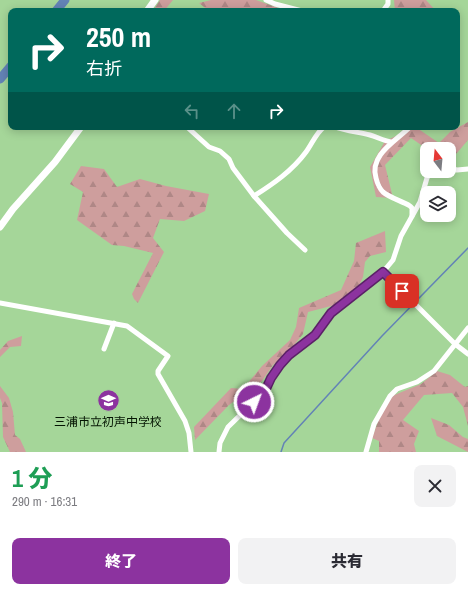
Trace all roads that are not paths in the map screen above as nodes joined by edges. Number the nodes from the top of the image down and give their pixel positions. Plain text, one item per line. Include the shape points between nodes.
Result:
1 (266, 0) edge
2 (290, 8) edge
3 (78, 130) edge
4 (190, 130) edge
5 (321, 130) edge
6 (346, 130) edge
7 (406, 130) edge
8 (391, 142) junction
9 (468, 169) edge
10 (456, 170) edge
11 (427, 178) edge
12 (254, 196) junction
13 (412, 218) junction
14 (0, 227) edge
15 (305, 250) dead end
16 (383, 272) junction
17 (0, 303) edge
18 (114, 323) junction
19 (468, 328) edge
20 (455, 344) junction
21 (104, 349) dead end
22 (468, 354) edge
23 (191, 452) edge
24 (219, 452) edge
25 (366, 452) edge

1 - 2 street
3 - 14 street via 56,162
4 - 12 street via 209,148 220,151 229,159
5 - 12 street via 291,168 274,184
6 - 8 street
7 - 8 street
8 - 13 street via 376,161 375,176 382,191 412,208
9 - 10 street
11 - 13 street
12 - 15 street
13 - 16 street via 401,236 392,260
16 - 20 street
16 - 24 street via 331,313 315,335 289,355 271,378 265,391 228,427 220,443
17 - 18 street
18 - 21 street
18 - 23 street via 127,326 168,356 158,374 185,421
19 - 20 street
20 - 22 street
20 - 25 street via 434,371 417,382 397,389 390,396 374,424

